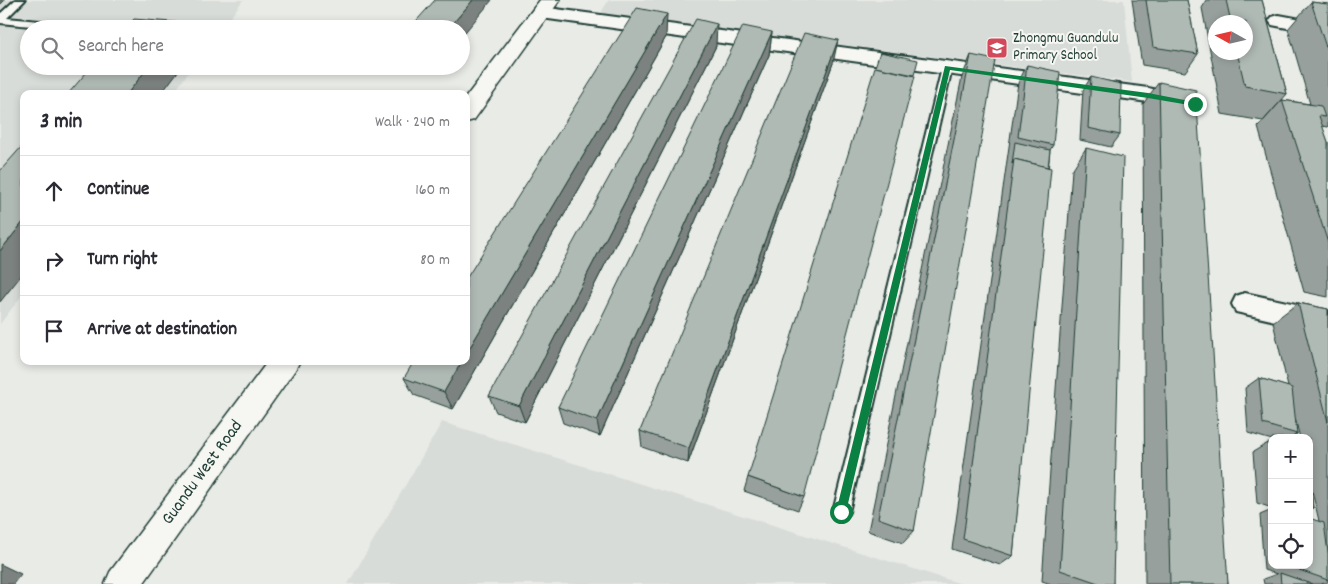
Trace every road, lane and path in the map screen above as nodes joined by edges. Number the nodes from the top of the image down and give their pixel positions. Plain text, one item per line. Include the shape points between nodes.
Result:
1 (20, 0) edge
2 (546, 6) edge
3 (0, 19) edge
4 (20, 21) edge
5 (1279, 21) dead end
6 (1328, 30) edge
7 (947, 68) junction
8 (1195, 104) edge
9 (470, 109) edge
10 (1245, 304) dead end
11 (1328, 322) edge
12 (282, 365) edge
13 (841, 512) dead end
14 (122, 584) edge

1 - 3 lane
2 - 7 street
2 - 9 street
3 - 4 lane
5 - 6 street
7 - 8 street
7 - 13 lane
10 - 11 street
12 - 14 street, Guandu West Road

